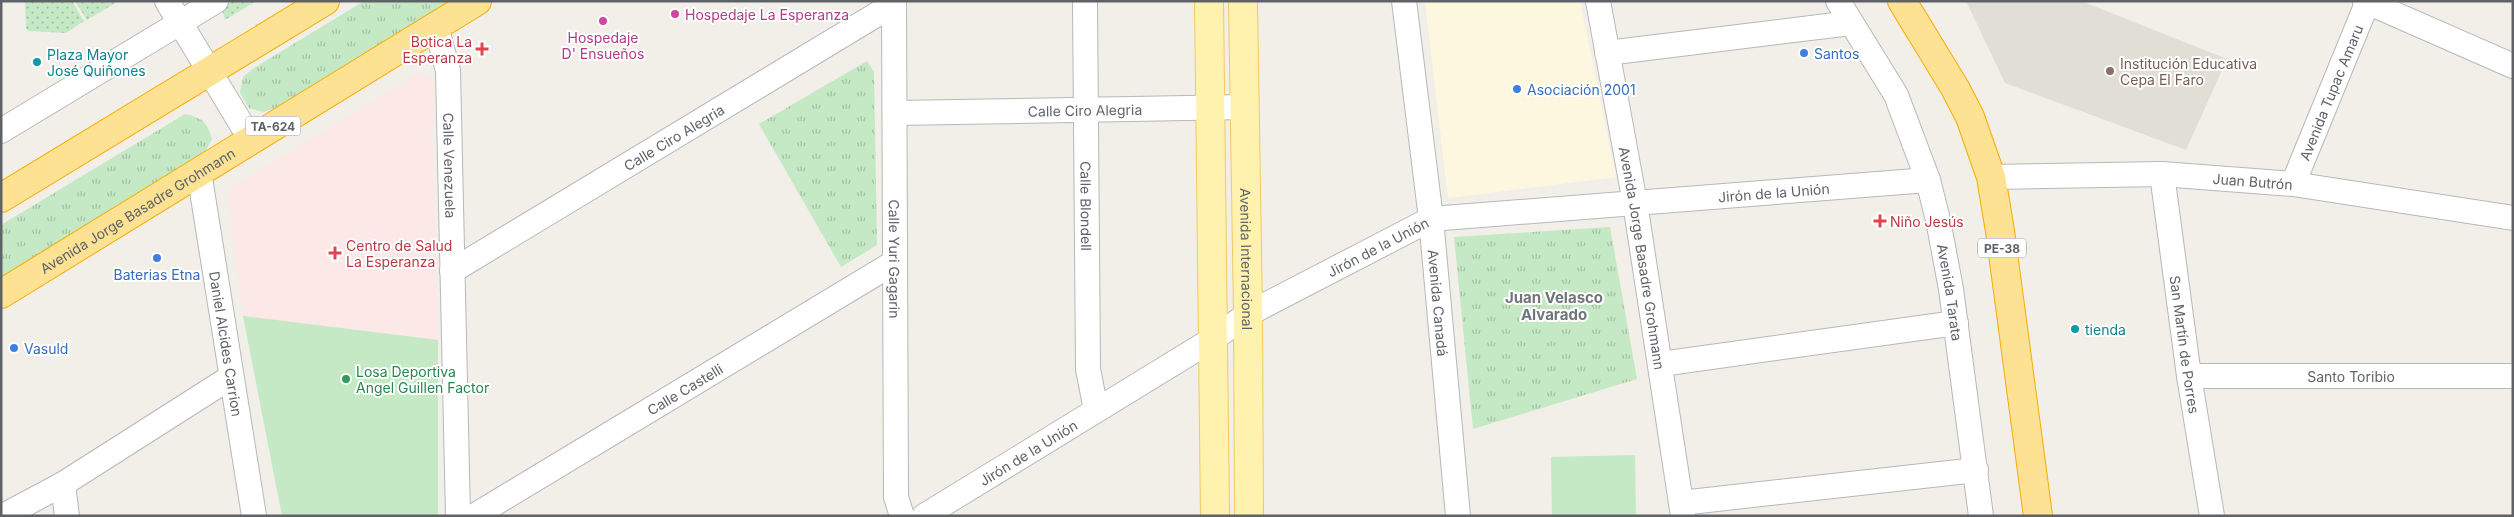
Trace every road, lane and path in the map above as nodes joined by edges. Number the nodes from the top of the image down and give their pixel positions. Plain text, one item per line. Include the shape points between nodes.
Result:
1 (167, 1) edge
2 (216, 1) edge
3 (325, 1) edge
4 (477, 1) edge
5 (1085, 1) edge
6 (1209, 1) edge
7 (1243, 1) edge
8 (1404, 1) edge
9 (1598, 1) edge
10 (1838, 1) edge
11 (1902, 1) edge
12 (894, 2) edge
13 (2366, 2) edge
14 (180, 23) junction
15 (1852, 24) junction
16 (436, 26) junction
17 (1607, 53) junction
18 (2513, 66) edge
19 (210, 72) junction
20 (1210, 107) junction
21 (1245, 107) junction
22 (1085, 110) junction
23 (895, 113) junction
24 (1, 131) edge
25 (251, 140) junction
26 (199, 172) junction
27 (2162, 174) junction
28 (1990, 178) junction
29 (1928, 180) junction
30 (2293, 184) junction
31 (1, 198) edge
32 (1635, 204) junction
33 (2513, 218) edge
34 (1430, 219) junction
35 (895, 262) junction
36 (452, 272) junction
37 (1, 294) edge
38 (1248, 314) junction
39 (1956, 323) junction
40 (1213, 339) junction
41 (1661, 364) junction
42 (2189, 376) junction
43 (2513, 376) edge
44 (231, 377) junction
45 (1096, 410) junction
46 (1976, 470) junction
47 (63, 484) junction
48 (1682, 509) edge
49 (4, 516) edge
50 (67, 516) edge
51 (254, 516) edge
52 (458, 516) edge
53 (474, 516) edge
54 (902, 516) edge
55 (924, 516) edge
56 (1215, 516) edge
57 (1248, 516) edge
58 (1458, 516) edge
59 (1980, 516) edge
60 (2038, 516) edge
61 (2212, 516) edge

1 - 14 street
2 - 14 street
3 - 19 highway
4 - 16 highway, Avenida Jorge Basadre Grohmann / TA-624
5 - 22 street, Calle Blondell
6 - 20 main road
7 - 21 main road, Avenida Internacional
8 - 34 street, Avenida Canadá
9 - 17 street, Avenida Jorge Basadre Grohmann
10 - 15 street, Avenida Tarata
11 - 28 highway, PE-38 via 1956,88 1970,117
12 - 23 street, Calle Yuri Gagarin
12 - 36 street, Calle Ciro Alegria
13 - 18 street
13 - 30 street, Avenida Tupac Amaru
14 - 19 street
14 - 24 street
15 - 17 street
15 - 29 street, Avenida Tarata via 1896,95
16 - 25 highway, Avenida Jorge Basadre Grohmann / TA-624
16 - 36 street, Calle Venezuela via 448,70
17 - 32 street, Avenida Jorge Basadre Grohmann
19 - 25 street
19 - 31 highway
20 - 21 street, Calle Ciro Alegria
20 - 22 street, Calle Ciro Alegria
20 - 40 main road
21 - 38 main road, Avenida Internacional
22 - 23 street, Calle Ciro Alegria
22 - 45 street, Calle Blondell via 1088,369
23 - 35 street, Calle Yuri Gagarin
25 - 26 highway, Avenida Jorge Basadre Grohmann / TA-624
26 - 37 highway, Avenida Jorge Basadre Grohmann / TA-624
26 - 44 street, Daniel Alcides Carrion
27 - 28 street, Juan Butrón
27 - 30 street, Juan Butrón
27 - 42 street, San Martín de Porres
28 - 60 highway, PE-38 via 1998,213
29 - 32 street, Jirón de la Unión
29 - 39 street, Avenida Tarata via 1947,260
30 - 33 street, Juan Butrón
32 - 34 street, Jirón de la Unión
32 - 41 street, Avenida Jorge Basadre Grohmann
34 - 38 street, Jirón de la Unión
34 - 58 street, Avenida Canadá
35 - 53 street, Calle Castelli
35 - 54 street, Calle Yuri Gagarin via 896,497
36 - 52 street, Calle Venezuela
38 - 40 street, Jirón de la Unión
38 - 57 main road, Avenida Internacional
39 - 41 street
39 - 46 street, Avenida Tarata
40 - 45 street, Jirón de la Unión
40 - 56 main road
41 - 48 street, Avenida Jorge Basadre Grohmann
42 - 43 street, Santo Toribio
42 - 61 street, San Martín de Porres
44 - 47 street
44 - 51 street, Daniel Alcides Carrion
45 - 55 street, Jirón de la Unión
46 - 48 street
46 - 59 street, Avenida Tarata
47 - 49 street
47 - 50 street

